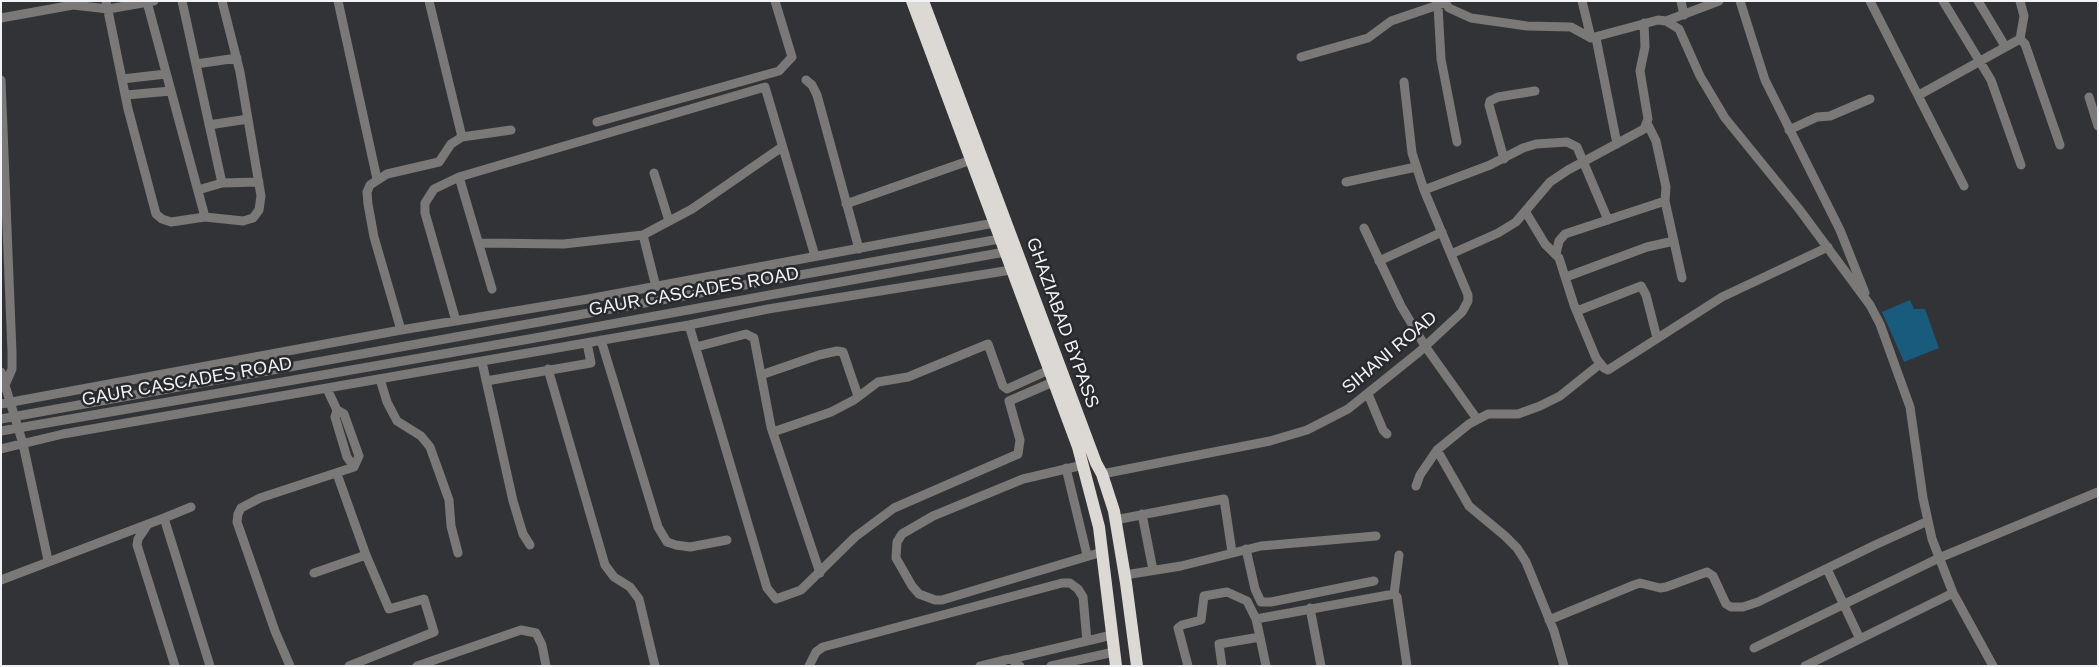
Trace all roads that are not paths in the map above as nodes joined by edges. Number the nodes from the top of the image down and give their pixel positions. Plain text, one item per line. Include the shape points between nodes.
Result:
1 (182, 1) edge
2 (222, 1) edge
3 (338, 1) edge
4 (429, 1) edge
5 (774, 1) edge
6 (912, 1) edge
7 (923, 1) edge
8 (1582, 1) edge
9 (1680, 1) edge
10 (1719, 1) edge
11 (1740, 1) edge
12 (1870, 1) edge
13 (1943, 1) edge
14 (1978, 1) edge
15 (2020, 1) edge
16 (151, 2) edge
17 (1442, 3) edge
18 (107, 5) edge
19 (1684, 15) junction
20 (1, 18) edge
21 (1666, 21) junction
22 (1644, 23) junction
23 (1593, 38) junction
24 (2020, 39) junction
25 (2006, 46) junction
26 (1301, 57) dead end
27 (237, 58) junction
28 (1980, 61) junction
29 (196, 64) junction
30 (166, 74) junction
31 (122, 79) junction
32 (1, 80) edge
33 (806, 80) dead end
34 (1404, 82) dead end
35 (171, 91) junction
36 (1535, 91) dead end
37 (126, 95) junction
38 (1919, 95) junction
39 (2089, 97) dead end
40 (1870, 99) dead end
41 (2, 105) edge
42 (248, 119) junction
43 (597, 122) dead end
44 (1647, 123) junction
45 (209, 125) junction
46 (2098, 126) edge
47 (511, 130) dead end
48 (1789, 130) junction
49 (462, 137) junction
50 (1457, 142) dead end
51 (1617, 144) junction
52 (2060, 145) dead end
53 (782, 147) junction
54 (1504, 159) junction
55 (971, 160) junction
56 (1584, 161) junction
57 (2021, 165) dead end
58 (1416, 167) junction
59 (654, 173) dead end
60 (459, 177) junction
61 (377, 179) junction
62 (259, 182) junction
63 (1346, 182) dead end
64 (222, 183) junction
65 (1964, 186) dead end
66 (198, 190) junction
67 (1424, 190) junction
68 (1665, 201) junction
69 (846, 204) junction
70 (1525, 211) junction
71 (205, 217) junction
72 (1608, 220) junction
73 (669, 221) junction
74 (994, 223) junction
75 (1364, 228) dead end
76 (1442, 232) junction
77 (643, 235) junction
78 (1674, 241) junction
79 (478, 243) junction
80 (1008, 244) junction
81 (1828, 247) junction
82 (859, 249) junction
83 (1451, 254) junction
84 (1556, 254) junction
85 (815, 256) junction
86 (1379, 261) junction
87 (762, 267) junction
88 (1011, 270) junction
89 (1566, 277) junction
90 (1682, 278) dead end
91 (764, 282) junction
92 (656, 287) junction
93 (492, 289) dead end
94 (765, 295) junction
95 (1870, 305) junction
96 (768, 309) junction
97 (1577, 311) junction
98 (517, 312) junction
99 (456, 321) junction
100 (689, 325) junction
101 (520, 327) junction
102 (401, 330) junction
103 (536, 338) junction
104 (1657, 338) junction
105 (601, 340) junction
106 (587, 343) junction
107 (1425, 346) junction
108 (696, 347) junction
109 (375, 352) junction
110 (538, 352) junction
111 (263, 355) junction
112 (482, 362) junction
113 (1600, 364) junction
114 (377, 366) junction
115 (548, 369) junction
116 (266, 371) junction
117 (1, 372) edge
118 (761, 375) junction
119 (1051, 376) junction
120 (380, 379) junction
121 (486, 381) junction
122 (6, 383) junction
123 (1005, 387) junction
124 (327, 389) junction
125 (1368, 394) junction
126 (858, 396) junction
127 (1009, 401) junction
128 (6, 403) edge
129 (14, 416) junction
130 (1, 419) edge
131 (1477, 419) junction
132 (18, 428) junction
133 (1, 431) edge
134 (773, 432) junction
135 (1387, 434) dead end
136 (22, 444) junction
137 (1, 449) edge
138 (1436, 450) junction
139 (1083, 465) junction
140 (1066, 468) junction
141 (337, 474) junction
142 (1102, 474) junction
143 (1416, 486) dead end
144 (2098, 492) edge
145 (191, 507) dead end
146 (1142, 514) junction
147 (164, 518) junction
148 (1115, 520) junction
149 (1928, 521) junction
150 (148, 524) junction
151 (1376, 536) dead end
152 (727, 540) dead end
153 (530, 545) dead end
154 (1246, 549) junction
155 (1102, 552) junction
156 (1232, 552) junction
157 (458, 553) dead end
158 (366, 555) junction
159 (1087, 555) junction
160 (1399, 555) dead end
161 (1939, 558) junction
162 (48, 560) junction
163 (1827, 569) junction
164 (1153, 570) junction
165 (314, 572) dead end
166 (820, 573) junction
167 (1125, 575) junction
168 (1, 580) edge
169 (1374, 580) dead end
170 (1954, 593) junction
171 (1394, 594) junction
172 (1844, 606) junction
173 (1310, 608) junction
174 (1256, 620) junction
175 (1549, 620) junction
176 (1112, 635) junction
177 (1260, 636) junction
178 (1860, 639) junction
179 (1087, 641) junction
180 (1754, 648) dead end
181 (1114, 652) junction
182 (1005, 662) edge
183 (175, 666) edge
184 (210, 666) edge
185 (290, 666) edge
186 (349, 666) edge
187 (417, 666) edge
188 (546, 666) edge
189 (655, 666) edge
190 (809, 666) edge
191 (980, 666) edge
192 (1020, 666) edge
193 (1052, 666) edge
194 (1116, 666) edge
195 (1137, 666) edge
196 (1188, 666) edge
197 (1222, 666) edge
198 (1266, 666) edge
199 (1321, 666) edge
200 (1406, 666) edge
201 (1564, 666) edge
202 (1805, 666) edge
203 (1994, 666) edge

1 - 29 street
2 - 27 street
3 - 61 street
4 - 49 street
5 - 43 street via 792,57 779,71
6 - 55 highway, GHAZIABAD BYPASS
7 - 80 highway, GHAZIABAD BYPASS
8 - 23 street
9 - 19 street
10 - 19 street
11 - 48 street via 1758,64
12 - 38 street
13 - 28 street
14 - 25 street
15 - 24 street via 2024,16
16 - 18 street
16 - 30 street
17 - 23 street via 1471,18 1527,26 1571,27
17 - 26 street via 1391,21 1368,38
17 - 50 street via 1441,59
18 - 20 street via 73,5
18 - 31 street
19 - 21 street
21 - 22 street
21 - 81 street via 1678,29 1725,118
22 - 23 street
22 - 44 street via 1646,40 1640,82
23 - 51 street
24 - 25 street
24 - 52 street via 2028,50
25 - 28 street
27 - 29 street
27 - 42 street
28 - 38 street
28 - 57 street via 1995,88
29 - 45 street
30 - 31 street
30 - 35 street
31 - 37 street
32 - 41 street
33 - 69 street via 817,95
34 - 58 street, SIHANI ROAD via 1409,136
35 - 37 street
35 - 66 street
36 - 54 street via 1490,101
37 - 71 street via 156,214 171,222
38 - 65 street
39 - 46 street
40 - 48 street
41 - 122 street via 12,352 12,369
42 - 45 street
42 - 62 street
44 - 51 street via 1641,132
44 - 68 street via 1656,142 1666,187
45 - 64 street
47 - 49 street
48 - 95 street via 1840,230
49 - 61 street via 451,144 439,162
51 - 56 street
53 - 60 street via 765,87
53 - 73 street via 692,209
53 - 85 street
54 - 56 street via 1536,144 1567,142 1577,146
54 - 67 street
55 - 69 street
55 - 74 highway, GHAZIABAD BYPASS
56 - 70 street via 1550,182
56 - 72 street
58 - 63 street
58 - 67 street, SIHANI ROAD
59 - 73 street
60 - 79 street
60 - 99 street via 434,189 425,203 425,213
61 - 102 street via 367,192 368,204 377,252
62 - 64 street
62 - 71 street via 258,210 253,218 237,221
64 - 66 street
66 - 71 street
67 - 76 street, SIHANI ROAD
68 - 72 street
68 - 78 street
69 - 82 street
70 - 83 street via 1516,222 1498,233
70 - 84 street via 1545,244
72 - 84 street via 1565,234 1559,241
73 - 77 street
74 - 80 highway, GHAZIABAD BYPASS
74 - 82 street
75 - 86 street
76 - 83 street, SIHANI ROAD
76 - 86 street
77 - 79 street via 564,244
77 - 92 street
78 - 89 street via 1646,247
78 - 90 street
79 - 93 street
80 - 88 highway, GHAZIABAD BYPASS
80 - 91 street, GAUR CASCADES ROAD
80 - 94 street, GAUR CASCADES ROAD
80 - 142 highway, GHAZIABAD BYPASS
81 - 95 street
81 - 104 street via 1722,297
82 - 85 street
83 - 107 street, SIHANI ROAD via 1468,301 1462,312
84 - 89 street
85 - 87 street
86 - 107 street
87 - 91 street
87 - 92 street
88 - 96 street
88 - 119 highway, GHAZIABAD BYPASS
89 - 97 street
91 - 101 street, GAUR CASCADES ROAD
92 - 98 street
94 - 96 street
94 - 103 street, GAUR CASCADES ROAD
95 - 149 street via 1887,341 1910,407
96 - 100 street
97 - 104 street via 1641,286
97 - 113 street
98 - 99 street
98 - 101 street
99 - 102 street
100 - 105 street
100 - 108 street
101 - 109 street, GAUR CASCADES ROAD
102 - 111 street
103 - 110 street
103 - 114 street, GAUR CASCADES ROAD
104 - 113 street via 1613,368 1608,370
105 - 106 street
105 - 152 street via 658,527 667,542 690,548
106 - 110 street
106 - 115 street via 591,363
107 - 125 street, SIHANI ROAD
107 - 131 street
108 - 118 street via 746,334 754,338
108 - 166 street via 767,588 776,599 787,597
109 - 114 street
109 - 116 street, GAUR CASCADES ROAD
110 - 112 street
111 - 116 street
111 - 128 street
112 - 120 street
112 - 121 street
113 - 131 street via 1560,396 1540,406 1518,414 1488,414
114 - 132 street, GAUR CASCADES ROAD
115 - 121 street
115 - 189 street via 605,565 639,599
116 - 129 street, GAUR CASCADES ROAD
117 - 122 street
118 - 126 street via 819,355 844,352
118 - 134 street
119 - 123 street
119 - 127 street
119 - 139 highway, GHAZIABAD BYPASS
120 - 124 street
120 - 157 street via 397,421 421,436 430,447 450,500 451,526
121 - 153 street via 513,501 523,534
122 - 128 street
123 - 126 street via 988,344 908,377 878,382
123 - 127 street
124 - 136 street
124 - 141 street via 337,410 335,417 347,457 354,467
125 - 135 street
125 - 142 street, SIHANI ROAD via 1348,409 1307,430 1270,441
126 - 134 street via 831,412
127 - 166 street via 1020,440 1018,454 894,508 855,537
128 - 129 street
129 - 130 street, GAUR CASCADES ROAD
129 - 132 street
131 - 138 street
132 - 133 street, GAUR CASCADES ROAD
132 - 136 street
134 - 166 street
136 - 137 street
136 - 162 street
138 - 143 street
138 - 175 street via 1469,506 1517,548 1526,562
139 - 140 street
139 - 155 highway, GHAZIABAD BYPASS
140 - 159 street
140 - 159 street via 1001,487 913,526 897,542 896,558 919,594 942,600
141 - 158 street
141 - 185 street via 260,498 241,508 238,514 237,522
142 - 148 highway, GHAZIABAD BYPASS
144 - 161 street
145 - 147 street
146 - 148 street
146 - 156 street via 1224,499
146 - 164 street
147 - 150 street
147 - 184 street
148 - 167 highway, GHAZIABAD BYPASS
149 - 161 street
149 - 163 street
150 - 162 street
150 - 183 street via 137,545
151 - 154 street
154 - 156 street
154 - 169 street via 1261,602
155 - 159 street
155 - 176 highway, GHAZIABAD BYPASS
156 - 164 street
158 - 165 street
158 - 186 street via 390,609 424,599 434,632
160 - 171 street
161 - 170 street
161 - 172 street
162 - 168 street
163 - 172 street
163 - 175 street via 1743,607 1726,604 1713,576 1707,572 1660,588 1640,583
164 - 167 street
167 - 195 highway, GHAZIABAD BYPASS
170 - 178 street
170 - 203 street
171 - 173 street
171 - 200 street
172 - 178 street
172 - 180 street
173 - 174 street
173 - 199 street
174 - 177 street
174 - 196 street via 1245,599 1228,592 1204,596 1201,620 1178,628
175 - 201 street
176 - 179 street
176 - 181 highway, GHAZIABAD BYPASS
177 - 197 street via 1219,644
177 - 198 street
178 - 202 street
179 - 182 street
179 - 190 street via 1083,597 1070,583 1062,583 823,647 816,652
181 - 193 street
181 - 194 highway, GHAZIABAD BYPASS
182 - 191 street
182 - 192 street
187 - 188 street via 521,630 536,633

